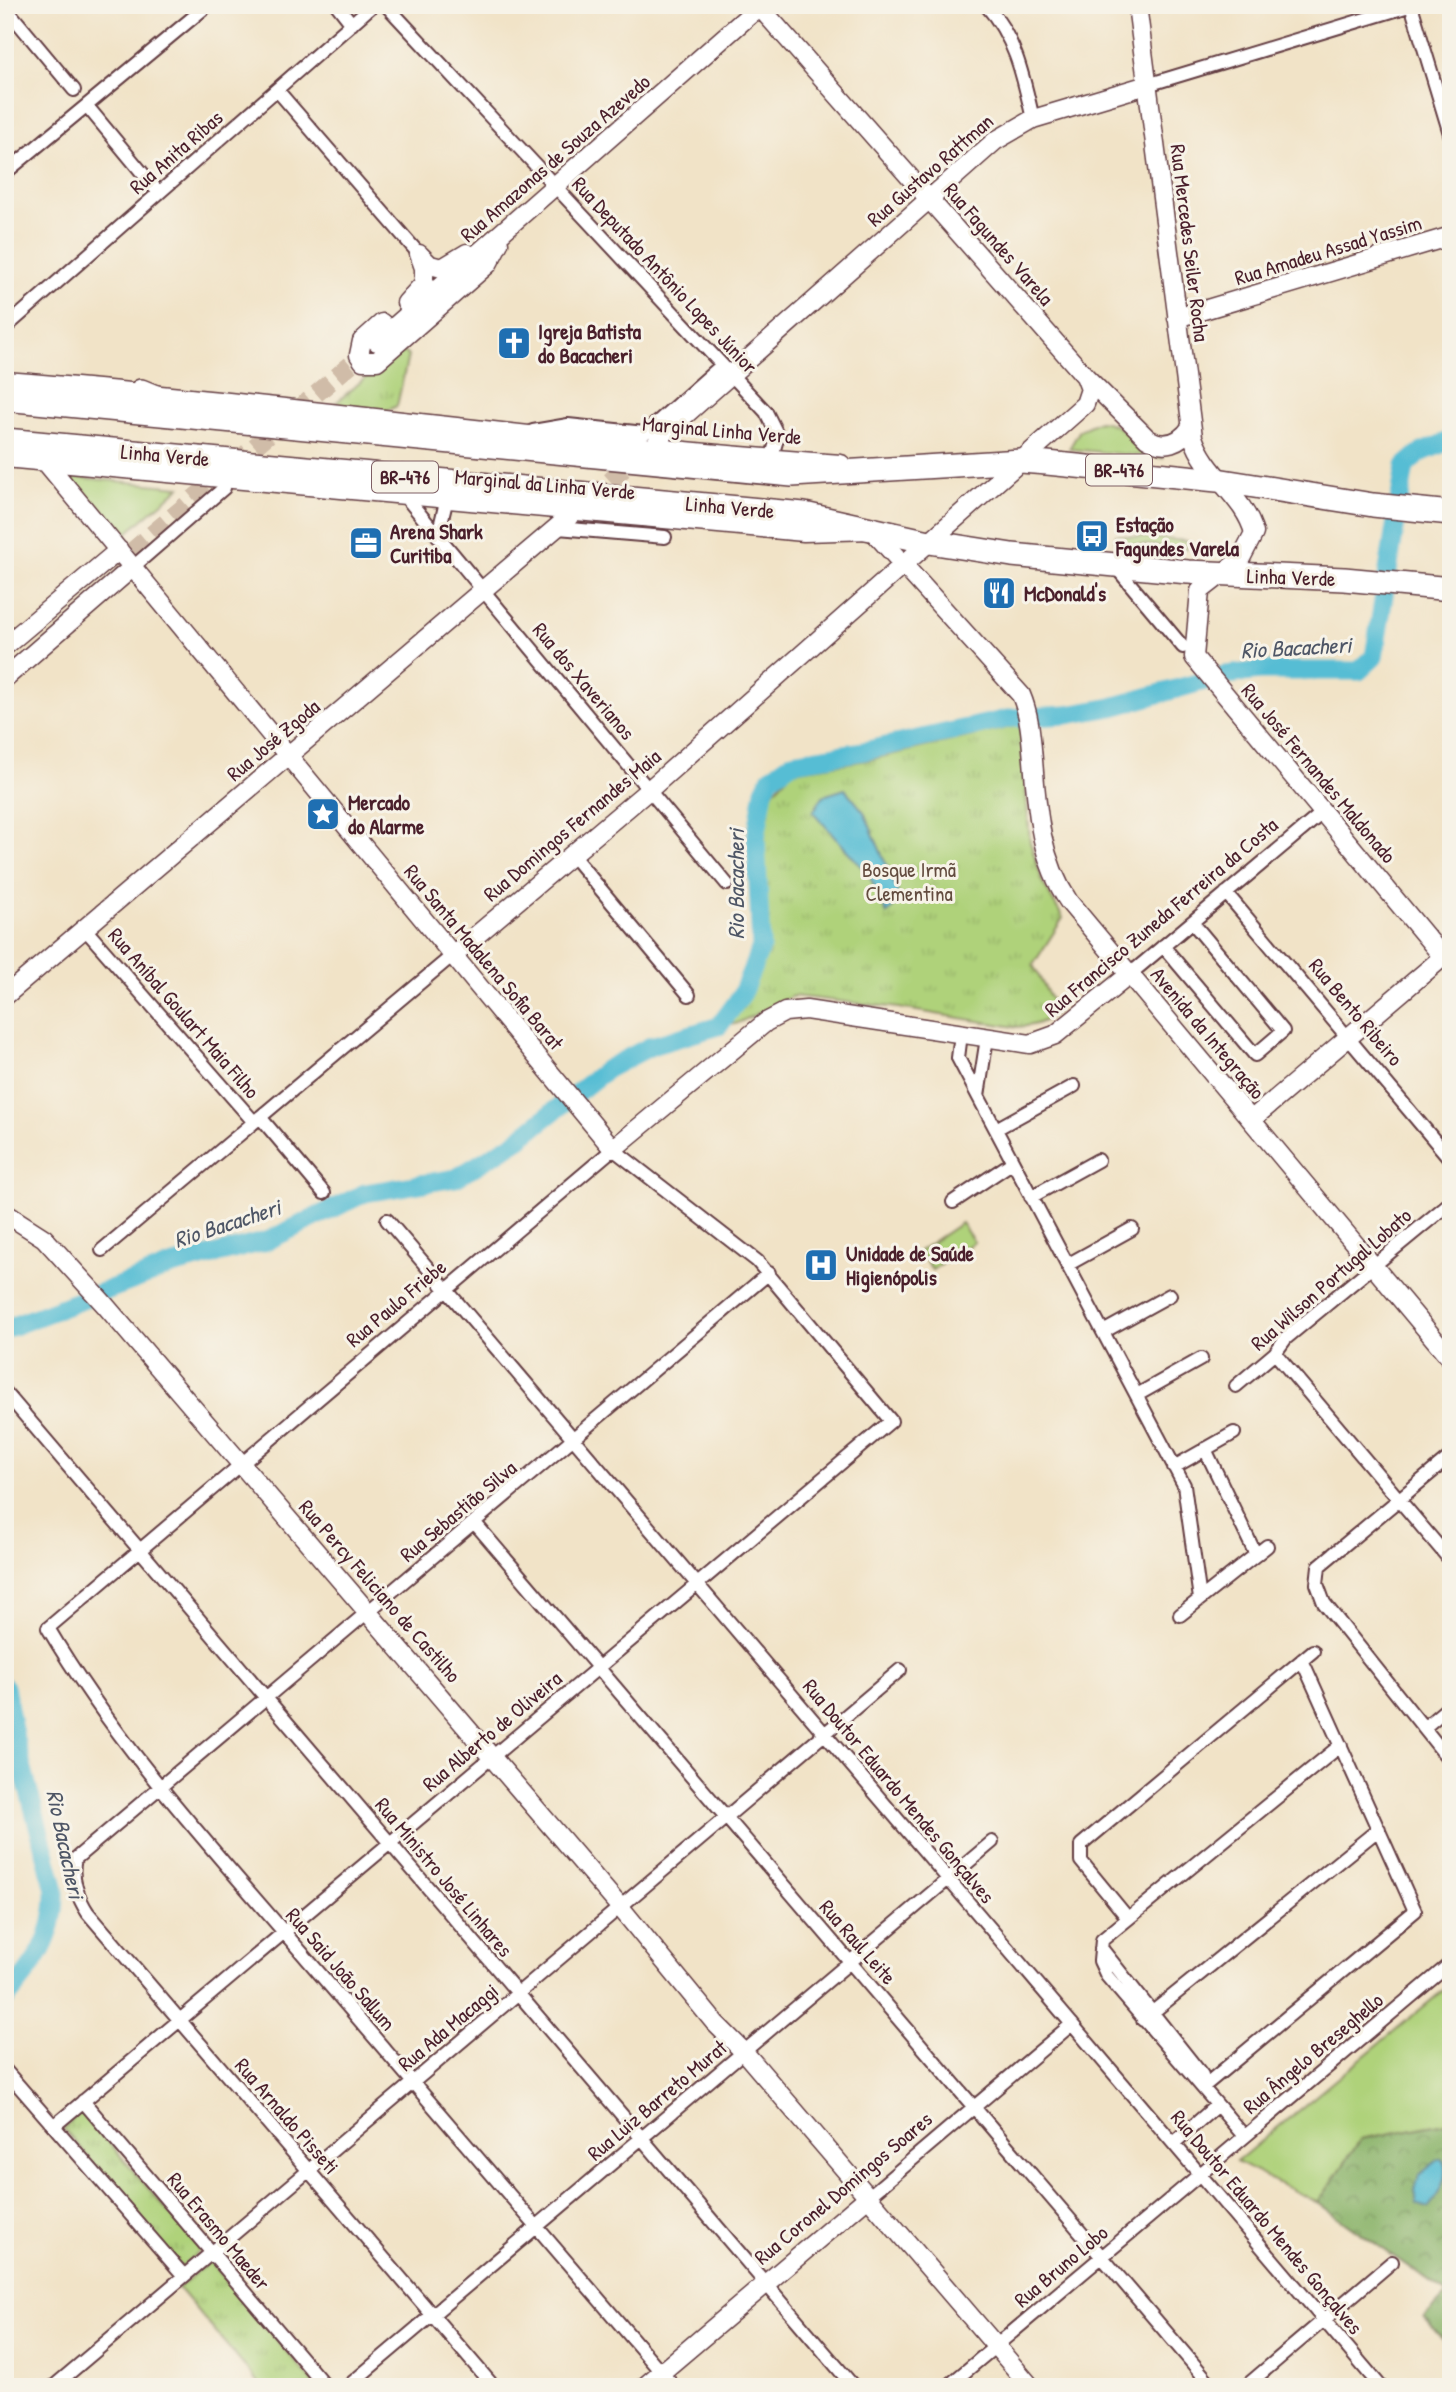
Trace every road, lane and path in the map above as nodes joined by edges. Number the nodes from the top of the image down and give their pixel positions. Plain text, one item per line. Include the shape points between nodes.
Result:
1 (208, 5) edge
2 (337, 5) edge
3 (373, 5) edge
4 (386, 5) edge
5 (986, 5) edge
6 (1137, 5) edge
7 (1411, 5) edge
8 (760, 6) edge
9 (6, 7) edge
10 (352, 24) junction
11 (1147, 85) junction
12 (74, 90) dead end
13 (277, 90) junction
14 (87, 106) junction
15 (1032, 119) junction
16 (1451, 137) edge
17 (5, 173) edge
18 (556, 187) junction
19 (159, 193) junction
20 (929, 200) junction
21 (501, 236) junction
22 (1451, 236) edge
23 (419, 254) junction
24 (1177, 318) junction
25 (5, 328) edge
26 (377, 342) tunnel mouth
27 (727, 369) junction
28 (1085, 376) junction
29 (5, 381) edge
30 (141, 391) junction
31 (5, 398) edge
32 (203, 416) junction
33 (1191, 427) junction
34 (519, 434) junction
35 (658, 439) dead end
36 (5, 440) edge
37 (5, 458) edge
38 (771, 458) junction
39 (44, 460) junction
40 (1021, 461) junction
41 (922, 469) junction
42 (1217, 480) junction
43 (224, 488) dead end
44 (404, 495) junction
45 (446, 498) junction
46 (1451, 513) edge
47 (564, 523) joint
48 (872, 530) junction
49 (438, 535) junction
50 (664, 537) dead end
51 (929, 542) junction
52 (119, 550) junction
53 (904, 565) junction
54 (1115, 566) junction
55 (133, 567) junction
56 (111, 569) tunnel mouth
57 (1221, 575) junction
58 (1451, 589) edge
59 (484, 590) junction
60 (5, 646) edge
61 (1183, 647) dead end
62 (5, 659) edge
63 (5, 678) edge
64 (289, 756) junction
65 (650, 789) junction
66 (1322, 813) junction
67 (572, 855) junction
68 (727, 884) dead end
69 (1226, 893) junction
70 (1192, 922) junction
71 (85, 929) junction
72 (1163, 946) junction
73 (453, 955) junction
74 (1447, 962) edge
75 (1129, 975) junction
76 (689, 995) dead end
77 (5, 996) edge
78 (775, 1016) joint
79 (961, 1034) junction
80 (987, 1038) junction
81 (1348, 1038) junction
82 (1074, 1086) dead end
83 (978, 1096) junction
84 (257, 1119) junction
85 (1251, 1120) junction
86 (996, 1129) junction
87 (613, 1149) junction
88 (1098, 1160) dead end
89 (1451, 1160) edge
90 (1013, 1162) junction
91 (324, 1193) dead end
92 (1031, 1197) junction
93 (953, 1202) dead end
94 (1451, 1202) edge
95 (5, 1213) edge
96 (387, 1220) dead end
97 (1132, 1228) dead end
98 (102, 1250) dead end
99 (1068, 1265) junction
100 (1373, 1266) junction
101 (769, 1273) junction
102 (446, 1290) junction
103 (1170, 1295) dead end
104 (1103, 1332) junction
105 (1275, 1353) junction
106 (1201, 1359) dead end
107 (1451, 1359) edge
108 (1236, 1387) dead end
109 (5, 1392) edge
110 (1137, 1395) junction
111 (891, 1421) joint
112 (1234, 1433) dead end
113 (573, 1438) junction
114 (1205, 1449) junction
115 (1451, 1456) edge
116 (241, 1464) junction
117 (1174, 1467) junction
118 (1399, 1499) junction
119 (474, 1522) junction
120 (1267, 1545) dead end
121 (140, 1550) junction
122 (1256, 1555) junction
123 (1451, 1561) edge
124 (697, 1584) junction
125 (1200, 1599) junction
126 (368, 1612) junction
127 (1180, 1615) dead end
128 (48, 1628) joint
129 (1312, 1651) dead end
130 (1302, 1660) junction
131 (598, 1667) junction
132 (900, 1670) dead end
133 (266, 1698) junction
134 (1451, 1705) edge
135 (1425, 1727) junction
136 (825, 1734) junction
137 (1341, 1745) junction
138 (492, 1757) junction
139 (1451, 1762) edge
140 (160, 1787) junction
141 (726, 1817) junction
142 (1380, 1829) junction
143 (992, 1842) dead end
144 (390, 1843) junction
145 (75, 1859) joint
146 (948, 1879) junction
147 (620, 1907) junction
148 (1127, 1917) junction
149 (284, 1932) junction
150 (850, 1962) junction
151 (1451, 1963) edge
152 (518, 1993) junction
153 (1147, 2016) junction
154 (180, 2020) junction
155 (1072, 2024) junction
156 (744, 2052) junction
157 (5, 2070) edge
158 (413, 2082) junction
159 (1203, 2087) junction
160 (83, 2101) junction
161 (1217, 2105) junction
162 (974, 2107) junction
163 (54, 2126) junction
164 (1244, 2137) junction
165 (642, 2138) junction
166 (1174, 2143) junction
167 (309, 2171) junction
168 (1200, 2174) junction
169 (868, 2197) junction
170 (537, 2227) junction
171 (212, 2253) junction
172 (1102, 2256) junction
173 (1392, 2262) dead end
174 (184, 2276) junction
175 (766, 2284) junction
176 (432, 2315) junction
177 (1324, 2320) junction
178 (996, 2346) junction
179 (661, 2372) junction
180 (53, 2387) edge
181 (326, 2387) edge
182 (347, 2387) edge
183 (494, 2387) edge
184 (644, 2387) edge
185 (674, 2387) edge
186 (854, 2387) edge
187 (947, 2387) edge
188 (1031, 2387) edge
189 (1213, 2387) edge
190 (1245, 2387) edge
191 (1381, 2387) edge

1 - 14 street
2 - 10 street
3 - 10 street, Rua Anita Ribas
4 - 18 street, Rua Deputado Antônio Lopes Júnior
5 - 15 street via 1011,39
6 - 11 main road, Rua Mercedes Seiler Rocha
7 - 11 street, Rua Gustavo Rattman
7 - 16 street
8 - 18 main road, Rua Amazonas de Souza Azevedo
8 - 20 main road, Rua Fagundes Varela
9 - 12 street
10 - 13 street, Rua Anita Ribas
11 - 15 main road, Rua Gustavo Rattman
11 - 24 main road, Rua Mercedes Seiler Rocha
13 - 19 street, Rua Anita Ribas
13 - 23 street
14 - 17 street
14 - 19 street
15 - 20 main road, Rua Gustavo Rattman via 995,141
18 - 21 main road, Rua Amazonas de Souza Azevedo
18 - 27 street, Rua Deputado Antônio Lopes Júnior
19 - 25 street, Rua Anita Ribas
20 - 27 main road, Rua Gustavo Rattman
20 - 28 main road, Rua Fagundes Varela
21 - 23 main road via 448,266 437,268
21 - 23 main road via 488,264 377,361 363,361 359,355 362,341 424,283 425,268
21 - 26 main road, Rua Amazonas de Souza Azevedo
22 - 24 main road, Rua Amadeu Assad Yassim
24 - 33 main road, Rua Mercedes Seiler Rocha
27 - 34 street via 645,433 568,425
27 - 35 main road, Rua Gustavo Rattman
27 - 38 street, Rua Deputado Antônio Lopes Júnior via 772,419 778,445
28 - 33 main road, Rua Fagundes Varela via 1154,443 1172,443
28 - 40 main road, Rua Domingos Fernandes Maia via 1088,400
29 - 30 main road
30 - 32 highway
30 - 34 main road
31 - 32 highway, Linha Verde / BR-476
32 - 41 highway, Linha Verde / BR-476 via 776,474
33 - 42 main road, Rua Mercedes Seiler Rocha via 1201,457
34 - 38 main road, Marginal Linha Verde
36 - 48 highway, Linha Verde / BR-476 via 804,513
37 - 39 main road, Marginal da Linha Verde
38 - 41 main road, Marginal Linha Verde
39 - 44 main road, Marginal da Linha Verde
39 - 52 main road, Rua Santa Madalena Sofia Barat
40 - 41 highway, Linha Verde / BR-476
40 - 42 highway, Linha Verde / BR-476
40 - 51 main road, Rua Domingos Fernandes Maia
42 - 46 highway, Linha Verde / BR-476
42 - 57 main road, Rua Mercedes Seiler Rocha via 1245,513 1254,533 1245,553
43 - 55 street
44 - 45 main road, Marginal da Linha Verde
44 - 49 street, Rua dos Xaverianos
45 - 48 main road, Marginal da Linha Verde via 804,532
45 - 49 street
47 - 50 street
47 - 59 main road, Rua José Zgoda
48 - 51 highway, Linha Verde / BR-476
48 - 53 main road
49 - 59 street, Rua dos Xaverianos
51 - 53 main road, Rua Domingos Fernandes Maia
51 - 54 highway, Linha Verde / BR-476
52 - 55 main road, Rua Santa Madalena Sofia Barat
52 - 60 main road
53 - 65 main road, Rua Domingos Fernandes Maia
53 - 75 main road, Avenida da Integração via 1021,695 1030,728 1038,814 1048,862 1069,902
54 - 57 highway, Linha Verde / BR-476
54 - 61 street
55 - 63 main road
55 - 64 main road, Rua Santa Madalena Sofia Barat
56 - 62 main road
57 - 58 highway, Linha Verde / BR-476
57 - 66 main road, Rua José Fernandes Maldonado via 1203,587 1198,597 1194,652 1203,671
59 - 64 main road, Rua José Zgoda
59 - 65 street, Rua dos Xaverianos
64 - 71 main road, Rua José Zgoda
64 - 73 main road, Rua Santa Madalena Sofia Barat
65 - 67 main road, Rua Domingos Fernandes Maia
65 - 68 street, Rua dos Xaverianos
66 - 69 street, Rua Francisco Zuneda Ferreira da Costa
66 - 74 main road, Rua José Fernandes Maldonado
67 - 73 main road, Rua Domingos Fernandes Maia
67 - 76 street
69 - 70 street, Rua Francisco Zuneda Ferreira da Costa
69 - 81 street, Rua Bento Ribeiro
70 - 72 street, Rua Francisco Zuneda Ferreira da Costa
70 - 72 street via 1283,1031 1255,1055
71 - 77 main road, Rua José Zgoda
71 - 84 street, Rua Aníbal Goulart Maia Filho
72 - 75 street, Rua Francisco Zuneda Ferreira da Costa
73 - 84 street, Rua Domingos Fernandes Maia
73 - 87 main road, Rua Santa Madalena Sofia Barat
74 - 81 main road
75 - 80 main road, Rua Francisco Zuneda Ferreira da Costa via 1048,1040 1030,1044
75 - 85 main road, Avenida da Integração
78 - 79 main road, Rua Francisco Zuneda Ferreira da Costa via 806,1010
78 - 87 main road, Rua Paulo Friebe
79 - 80 main road, Rua Francisco Zuneda Ferreira da Costa
79 - 83 street via 958,1058
80 - 83 street
81 - 85 main road
81 - 89 street, Rua Bento Ribeiro
82 - 86 street
83 - 86 street
84 - 91 street, Rua Aníbal Goulart Maia Filho
84 - 98 street, Rua Domingos Fernandes Maia
85 - 100 main road, Avenida da Integração
86 - 90 street
87 - 101 street, Rua Santa Madalena Sofia Barat via 746,1250
87 - 102 street, Rua Paulo Friebe
88 - 92 street
90 - 92 street
90 - 93 street
92 - 99 street
94 - 100 street, Rua Wilson Portugal Lobato
95 - 116 main road, Rua Percy Feliciano de Castilho via 44,1238
96 - 102 street, Rua Doutor Eduardo Mendes Gonçalves
97 - 99 street
99 - 104 street
100 - 105 street, Rua Wilson Portugal Lobato via 1286,1338
100 - 107 main road, Avenida da Integração
101 - 111 street, Rua Santa Madalena Sofia Barat
101 - 113 street, Rua Sebastião Silva
102 - 113 street, Rua Doutor Eduardo Mendes Gonçalves
102 - 116 street, Rua Paulo Friebe
103 - 104 street
104 - 110 street
105 - 108 street, Rua Wilson Portugal Lobato
105 - 118 street
106 - 110 street
109 - 121 street, Rua Ministro José Linhares
110 - 117 street
111 - 124 street, Rua Alberto de Oliveira
112 - 114 street
113 - 119 street, Rua Sebastião Silva
113 - 124 street, Rua Doutor Eduardo Mendes Gonçalves
114 - 117 street
114 - 122 street
115 - 118 street
116 - 121 street, Rua Paulo Friebe
116 - 126 main road, Rua Percy Feliciano de Castilho
117 - 125 street via 1184,1485
118 - 123 street
118 - 135 street via 1319,1566 1317,1584 1324,1603
119 - 126 street, Rua Sebastião Silva
119 - 131 street, Rua Raul Leite
120 - 122 street
121 - 128 street, Rua Paulo Friebe
121 - 133 street, Rua Ministro José Linhares
122 - 125 street
124 - 131 street, Rua Alberto de Oliveira
124 - 136 street, Rua Doutor Eduardo Mendes Gonçalves
125 - 127 street
126 - 133 street, Rua Sebastião Silva
126 - 138 main road, Rua Percy Feliciano de Castilho
128 - 140 street, Rua Said João Sallum via 94,1702
129 - 130 street
130 - 137 street
130 - 148 street via 1081,1845 1081,1861
131 - 138 street, Rua Alberto de Oliveira
131 - 141 street, Rua Raul Leite
132 - 136 street, Rua Ada Macaggi
133 - 140 street, Rua Sebastião Silva
133 - 144 street, Rua Ministro José Linhares
134 - 135 street
135 - 139 street
136 - 141 street, Rua Ada Macaggi
136 - 146 street, Rua Doutor Eduardo Mendes Gonçalves
137 - 142 street
137 - 148 street
138 - 144 street, Rua Alberto de Oliveira
138 - 147 main road, Rua Percy Feliciano de Castilho
140 - 145 street, Rua Sebastião Silva
140 - 149 street, Rua Said João Sallum
141 - 147 street, Rua Ada Macaggi
141 - 150 street, Rua Raul Leite
142 - 153 street
142 - 159 street via 1414,1905 1412,1915
143 - 146 street, Rua Luiz Barreto Murat
144 - 149 street, Rua Alberto de Oliveira
144 - 152 street, Rua Ministro José Linhares
145 - 154 street, Rua Arnaldo Pisseti via 76,1885 88,1913
146 - 150 street, Rua Luiz Barreto Murat
146 - 155 street, Rua Doutor Eduardo Mendes Gonçalves
147 - 152 street, Rua Ada Macaggi
147 - 156 main road, Rua Percy Feliciano de Castilho via 659,1944
148 - 153 street via 1105,1936 1100,1948
149 - 154 street, Rua Alberto de Oliveira
149 - 158 street, Rua Said João Sallum
150 - 156 street, Rua Luiz Barreto Murat
150 - 162 street, Rua Raul Leite
151 - 164 street, Rua Ângelo Breseghello
152 - 158 street, Rua Ada Macaggi
152 - 165 street, Rua Ministro José Linhares
153 - 159 street via 1202,2075
154 - 160 street, Rua Alberto de Oliveira
154 - 167 street, Rua Arnaldo Pisseti
155 - 162 street, Rua Coronel Domingos Soares
155 - 166 street, Rua Doutor Eduardo Mendes Gonçalves
156 - 165 street, Rua Luiz Barreto Murat
156 - 169 main road, Rua Percy Feliciano de Castilho
157 - 163 street
158 - 167 street, Rua Ada Macaggi
158 - 170 street, Rua Said João Sallum
159 - 161 street
160 - 163 street, Rua Alberto de Oliveira
160 - 171 street, Rua Erasmo Maeder
161 - 164 street
161 - 166 street
162 - 169 street, Rua Coronel Domingos Soares
162 - 172 street, Rua Raul Leite
163 - 174 street
164 - 168 street, Rua Ângelo Breseghello
165 - 170 street, Rua Luiz Barreto Murat
165 - 175 street, Rua Ministro José Linhares
166 - 168 street, Rua Doutor Eduardo Mendes Gonçalves
167 - 171 street, Rua Ada Macaggi
167 - 176 street, Rua Arnaldo Pisseti
168 - 172 street, Rua Bruno Lobo
168 - 177 street, Rua Doutor Eduardo Mendes Gonçalves
169 - 175 main road, Rua Coronel Domingos Soares
169 - 178 main road, Rua Percy Feliciano de Castilho
170 - 176 street, Rua Luiz Barreto Murat
170 - 179 street, Rua Said João Sallum
171 - 174 street, Rua Ada Macaggi
171 - 181 street, Rua Erasmo Maeder
172 - 178 street, Rua Bruno Lobo
172 - 189 street, Rua Raul Leite
173 - 177 street
174 - 180 street, Rua Ada Macaggi
175 - 179 main road, Rua Coronel Domingos Soares
175 - 186 street, Rua Ministro José Linhares
176 - 182 street, Rua Luiz Barreto Murat
176 - 183 street, Rua Arnaldo Pisseti
177 - 190 street
177 - 191 street, Rua Doutor Eduardo Mendes Gonçalves
178 - 187 street, Rua Bruno Lobo
178 - 188 main road, Rua Percy Feliciano de Castilho
179 - 184 main road, Rua Coronel Domingos Soares
179 - 185 street, Rua Said João Sallum

